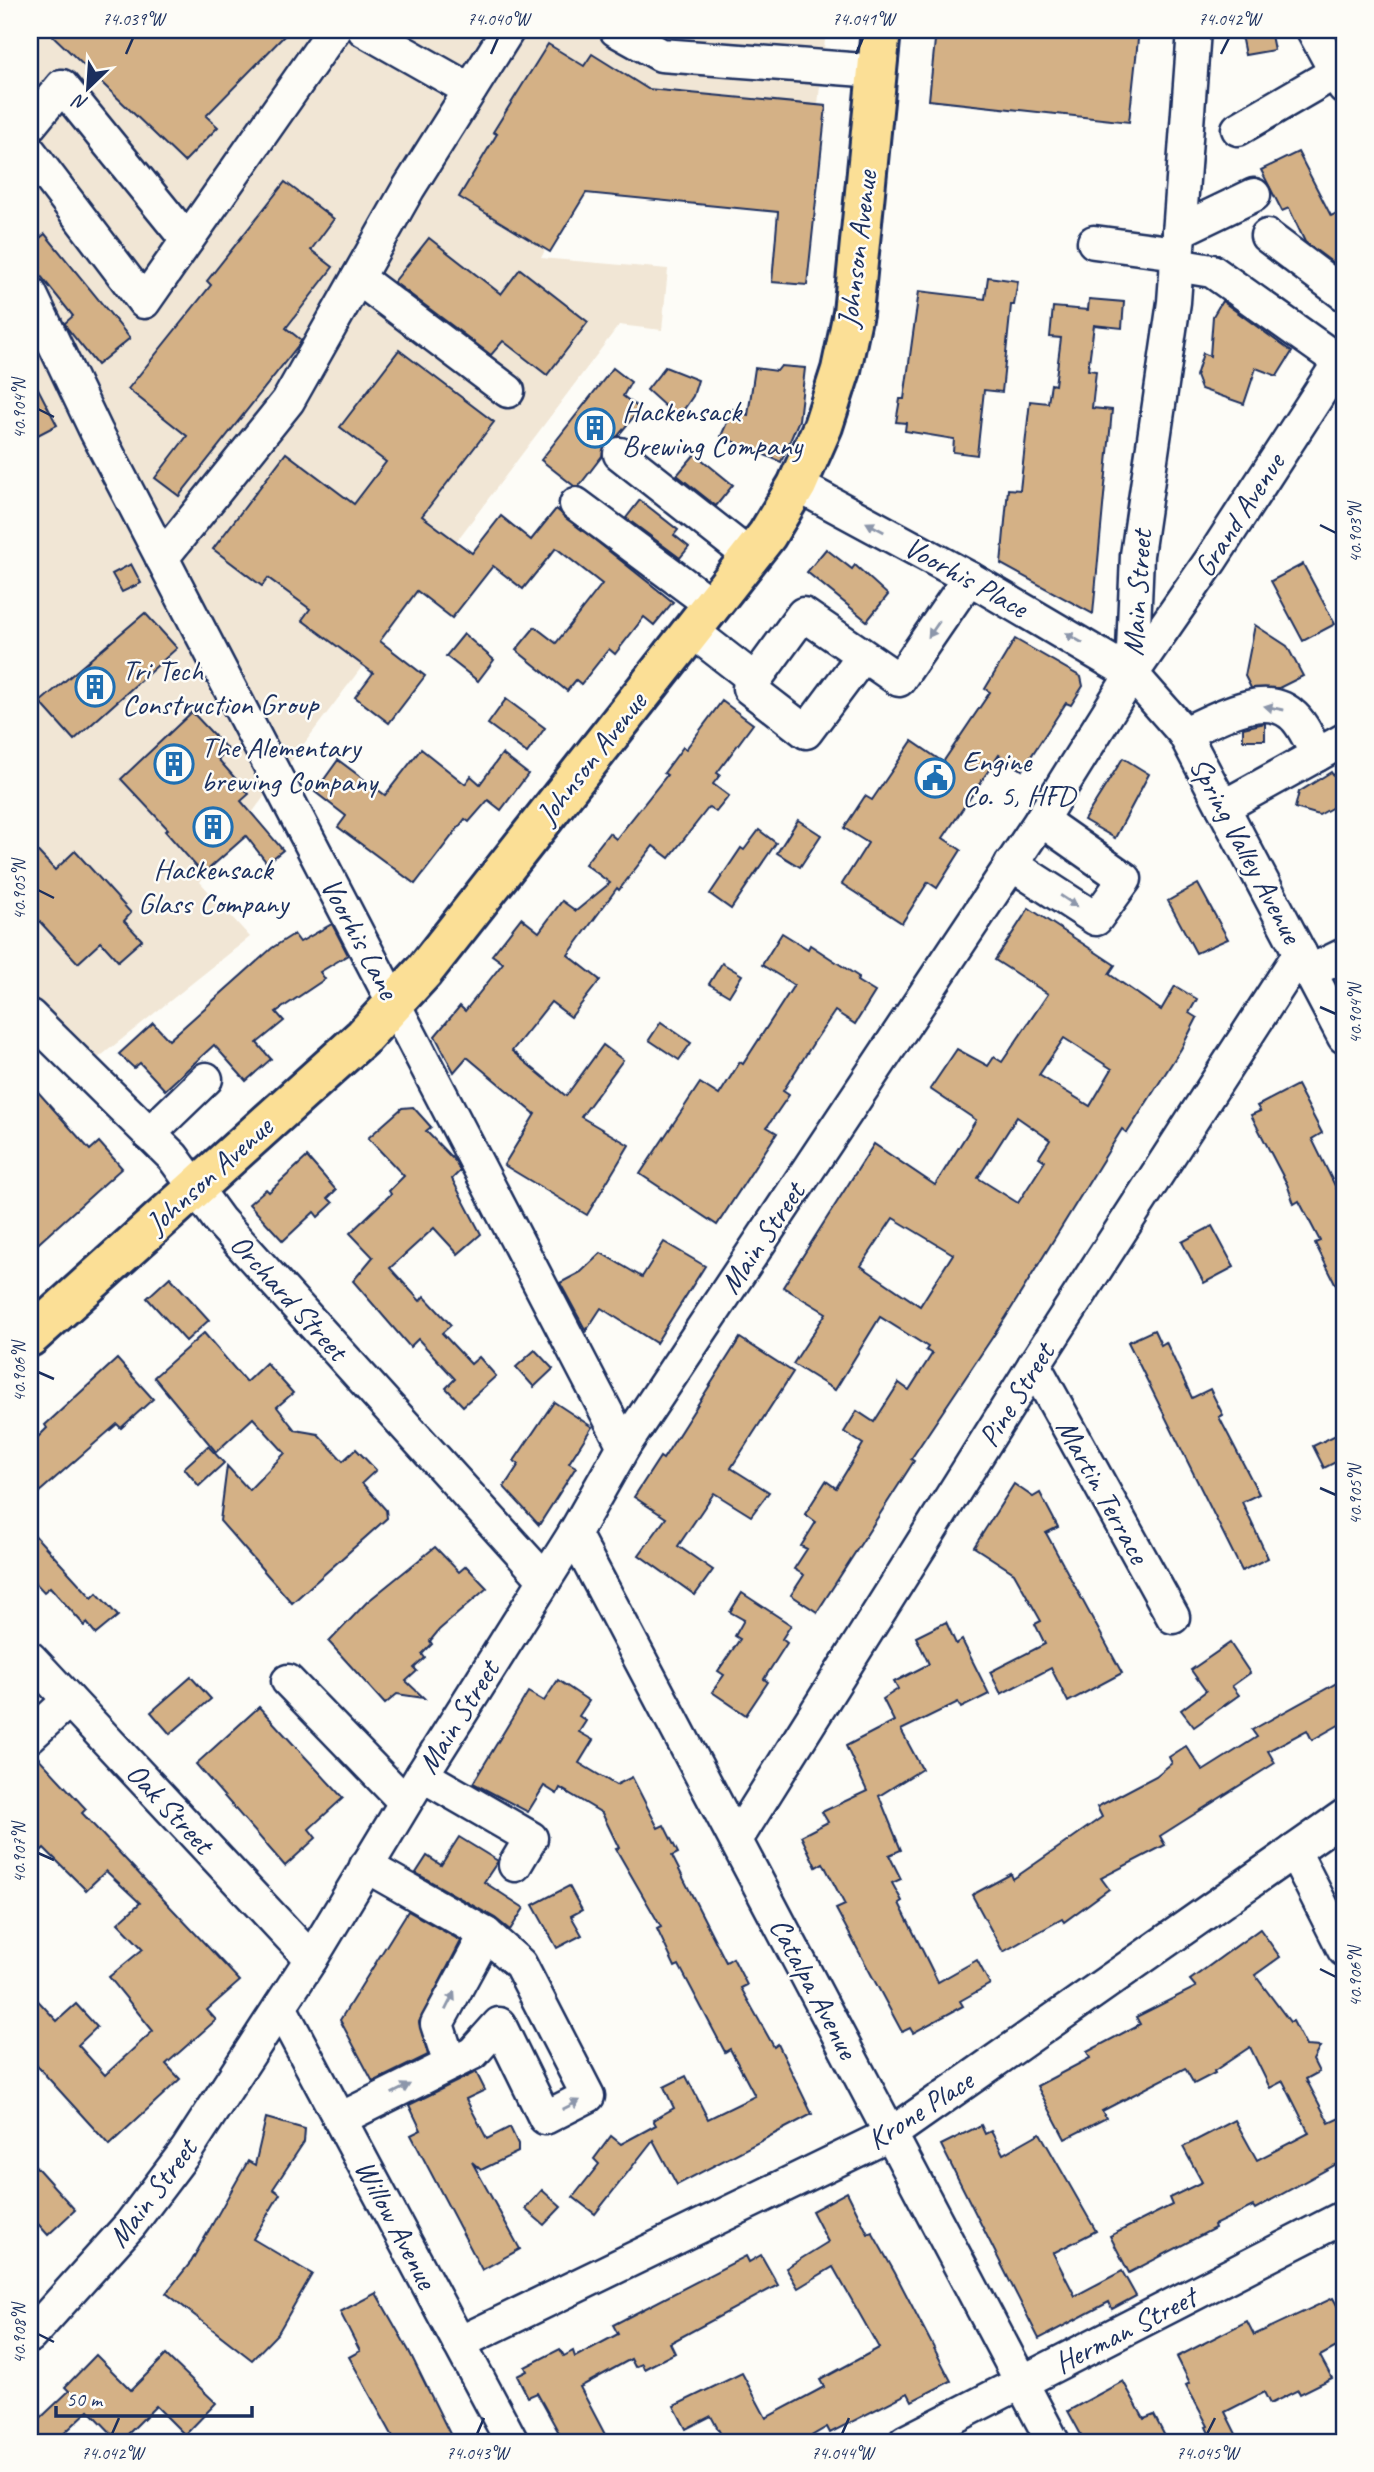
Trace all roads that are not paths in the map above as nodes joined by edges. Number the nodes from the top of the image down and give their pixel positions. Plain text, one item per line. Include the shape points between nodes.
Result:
1 (334, 30) edge
2 (364, 30) edge
3 (508, 30) edge
4 (616, 30) edge
5 (881, 30) edge
6 (1194, 30) edge
7 (1312, 30) edge
8 (877, 71) junction
9 (1340, 80) edge
10 (470, 90) junction
11 (30, 125) edge
12 (1238, 129) dead end
13 (30, 152) edge
14 (1254, 195) dead end
15 (1266, 236) dead end
16 (187, 240) junction
17 (1094, 242) dead end
18 (1177, 250) junction
19 (358, 278) junction
20 (30, 293) edge
21 (1344, 295) edge
22 (1342, 358) edge
23 (508, 391) dead end
24 (620, 453) dead end
25 (797, 485) junction
26 (576, 504) dead end
27 (751, 557) junction
28 (162, 558) junction
29 (970, 578) junction
30 (702, 618) junction
31 (862, 657) junction
32 (1132, 674) junction
33 (755, 680) junction
34 (1184, 733) junction
35 (1331, 748) edge
36 (1223, 807) junction
37 (1041, 820) junction
38 (1012, 864) junction
39 (1344, 955) edge
40 (1305, 962) junction
41 (394, 1003) junction
42 (30, 1016) edge
43 (1344, 1037) edge
44 (206, 1079) dead end
45 (149, 1134) junction
46 (196, 1187) junction
47 (30, 1337) edge
48 (1034, 1365) junction
49 (624, 1446) junction
50 (574, 1534) junction
51 (545, 1580) junction
52 (1172, 1617) dead end
53 (30, 1658) edge
54 (288, 1682) dead end
55 (69, 1700) junction
56 (30, 1736) edge
57 (422, 1775) junction
58 (405, 1802) junction
59 (1344, 1816) edge
60 (736, 1840) junction
61 (1294, 1851) junction
62 (515, 1865) dead end
63 (366, 1866) junction
64 (486, 1934) junction
65 (1344, 1950) edge
66 (311, 1959) junction
67 (280, 2007) junction
68 (450, 2064) junction
69 (340, 2119) junction
70 (891, 2134) junction
71 (1344, 2217) edge
72 (35, 2320) edge
73 (459, 2343) junction
74 (1022, 2382) junction
75 (512, 2442) edge
76 (905, 2442) edge
77 (1053, 2442) edge

1 - 16 street
2 - 10 street
3 - 10 street
4 - 8 street via 661,55
5 - 8 main road, Johnson Avenue
6 - 18 street, Main Street
7 - 9 street
8 - 25 main road, Johnson Avenue via 852,313 841,370
9 - 12 street
10 - 19 street
11 - 16 street via 62,86
13 - 16 street via 144,302
14 - 18 street
15 - 21 street
17 - 18 street
18 - 22 street
18 - 32 street, Main Street via 1137,555
19 - 23 street
19 - 28 street via 288,401
20 - 28 street, Voorhis Lane
22 - 32 street, Grand Avenue
24 - 27 street
25 - 27 main road, Johnson Avenue
29 -> 25 street, Voorhis Place
26 - 30 street
27 - 30 main road, Johnson Avenue
28 - 41 street, Voorhis Lane
29 -> 31 street via 899,680
32 -> 29 street, Voorhis Place
30 - 33 street
30 - 41 main road, Johnson Avenue
31 - 33 street via 803,614
31 - 33 street via 806,732 749,688
32 - 34 street, Spring Valley Avenue
32 - 37 street, Main Street
35 -> 34 street via 1278,706 1243,709
34 - 36 street, Spring Valley Avenue
35 - 36 street
36 - 40 street, Spring Valley Avenue
37 - 38 street, Main Street
38 -> 37 street via 1096,919 1125,879
38 - 49 street, Main Street
39 - 40 street
40 - 43 street, Spring Valley Avenue
40 - 48 street, Pine Street
41 - 46 main road, Johnson Avenue via 364,1036
41 - 49 street, Voorhis Lane
42 - 45 street, Orchard Street
44 - 45 street
45 - 46 street, Orchard Street
46 - 47 main road, Johnson Avenue
46 - 51 street, Orchard Street via 219,1220
48 - 52 street, Martin Terrace
48 - 60 street, Pine Street
49 - 50 street, Main Street
50 - 51 street, Main Street
50 - 60 street, Catalpa Avenue
51 - 57 street, Main Street
53 - 55 street, Oak Street
54 - 58 street
55 - 56 street
55 - 66 street, Oak Street
57 - 58 street, Main Street
57 - 62 street via 531,1838
58 - 63 street, Main Street
59 - 61 street, Krone Place
60 - 70 street, Catalpa Avenue
61 - 65 street
61 - 70 street, Krone Place
63 - 64 street
63 - 66 street, Main Street
68 -> 64 street via 437,2024
68 -> 64 street via 473,2053 499,2024 545,2118 588,2096 520,1964
66 - 67 street, Main Street
67 - 69 street, Willow Avenue
67 - 72 street, Main Street via 186,2151 130,2225
69 -> 68 street
69 - 73 street, Willow Avenue
70 - 73 street, Krone Place
70 - 74 street, Catalpa Avenue
71 - 74 street, Herman Street
73 - 75 street, Willow Avenue
74 - 76 street, Herman Street
74 - 77 street, Catalpa Avenue

